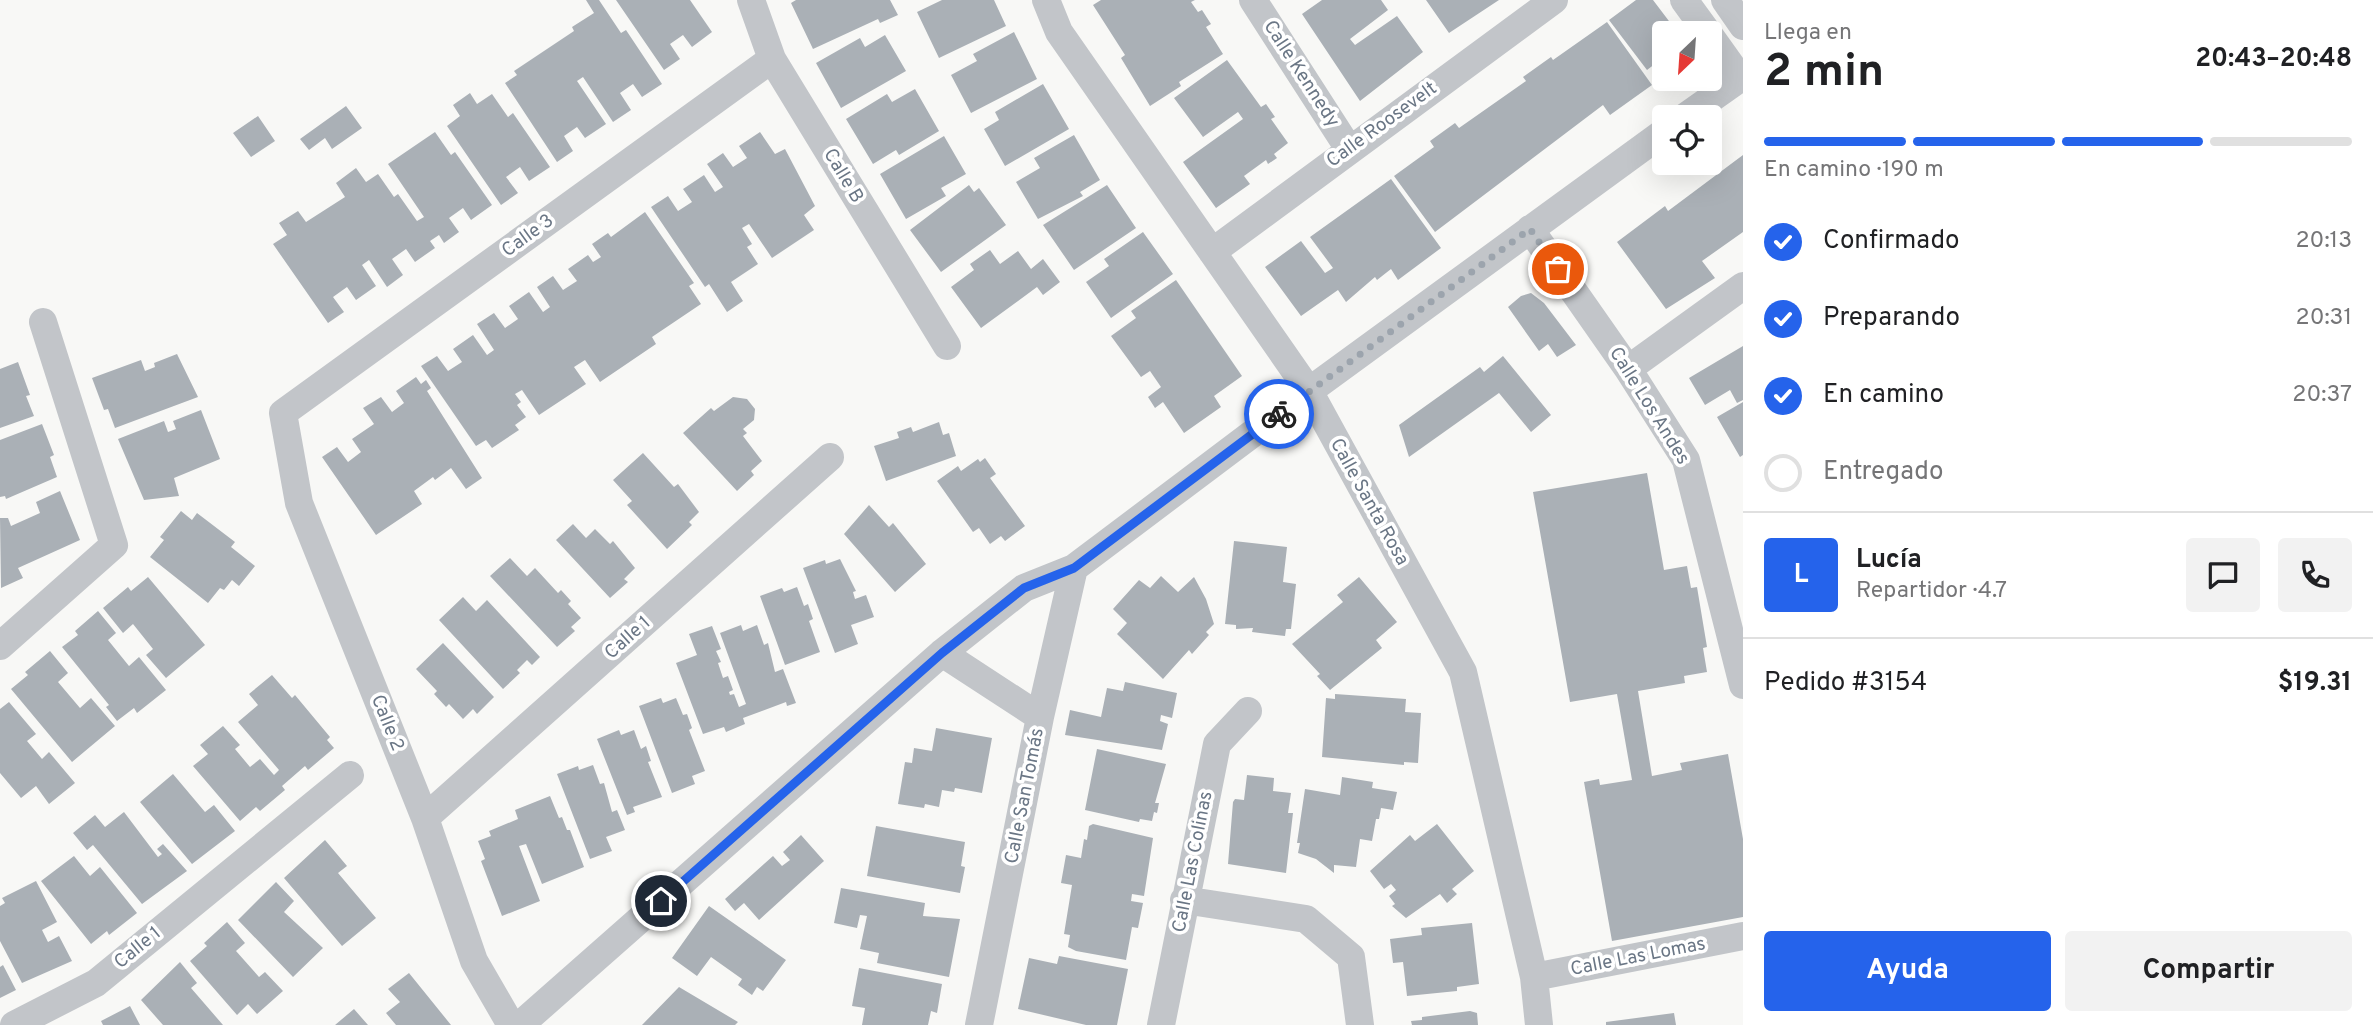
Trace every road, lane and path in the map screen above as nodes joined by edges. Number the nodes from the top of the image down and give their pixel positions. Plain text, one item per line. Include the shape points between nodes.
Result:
1 (751, 0) edge
2 (1046, 0) edge
3 (1253, 0) edge
4 (1554, 0) edge
5 (1684, 0) edge
6 (1724, 0) edge
7 (1699, 21) edge
8 (1743, 26) edge
9 (1722, 51) edge
10 (772, 59) junction
11 (1742, 77) edge
12 (1702, 105) edge
13 (1652, 141) edge
14 (1349, 149) junction
15 (1530, 229) junction
16 (1212, 252) junction
17 (1743, 286) edge
18 (43, 322) dead end
19 (947, 346) dead end
20 (1628, 369) junction
21 (1309, 391) junction
22 (283, 413) joint
23 (830, 457) dead end
24 (1074, 568) junction
25 (0, 646) edge
26 (942, 653) junction
27 (1742, 668) edge
28 (1248, 711) dead end
29 (1040, 717) junction
30 (350, 775) dead end
31 (425, 818) junction
32 (1184, 901) junction
33 (1743, 936) edge
34 (1534, 977) junction
35 (13, 1025) edge
36 (511, 1025) edge
37 (520, 1025) edge
38 (979, 1025) edge
39 (1161, 1025) edge
40 (1360, 1025) edge
41 (1539, 1025) edge

1 - 10 street, Calle B
2 - 16 street, Calle Santa Rosa via 1059,32
3 - 14 street, Calle Kennedy
4 - 14 street, Calle Roosevelt
5 - 7 street
6 - 8 street
9 - 11 street
10 - 19 street, Calle B
10 - 22 street, Calle 3
11 - 12 street
13 - 15 street
14 - 16 street, Calle Roosevelt
15 - 20 street, Calle Los Andes
15 - 21 street
16 - 21 street, Calle Santa Rosa
17 - 20 street
18 - 25 street via 114,545
20 - 27 street, Calle Los Andes via 1686,460
21 - 24 street
21 - 34 street, Calle Santa Rosa via 1463,673
22 - 31 street, Calle 2 via 299,503
23 - 31 street, Calle 1
24 - 26 street via 1024,588
24 - 29 street, Calle San Tomás
26 - 29 street
26 - 37 street
28 - 32 street, Calle Las Colinas via 1217,744
29 - 38 street, Calle San Tomás
30 - 35 street, Calle 1 via 96,983
31 - 36 street, Calle 2 via 474,961
32 - 39 street, Calle Las Colinas
32 - 40 street via 1306,919 1351,957
33 - 34 street, Calle Las Lomas
34 - 41 street, Calle Santa Rosa

